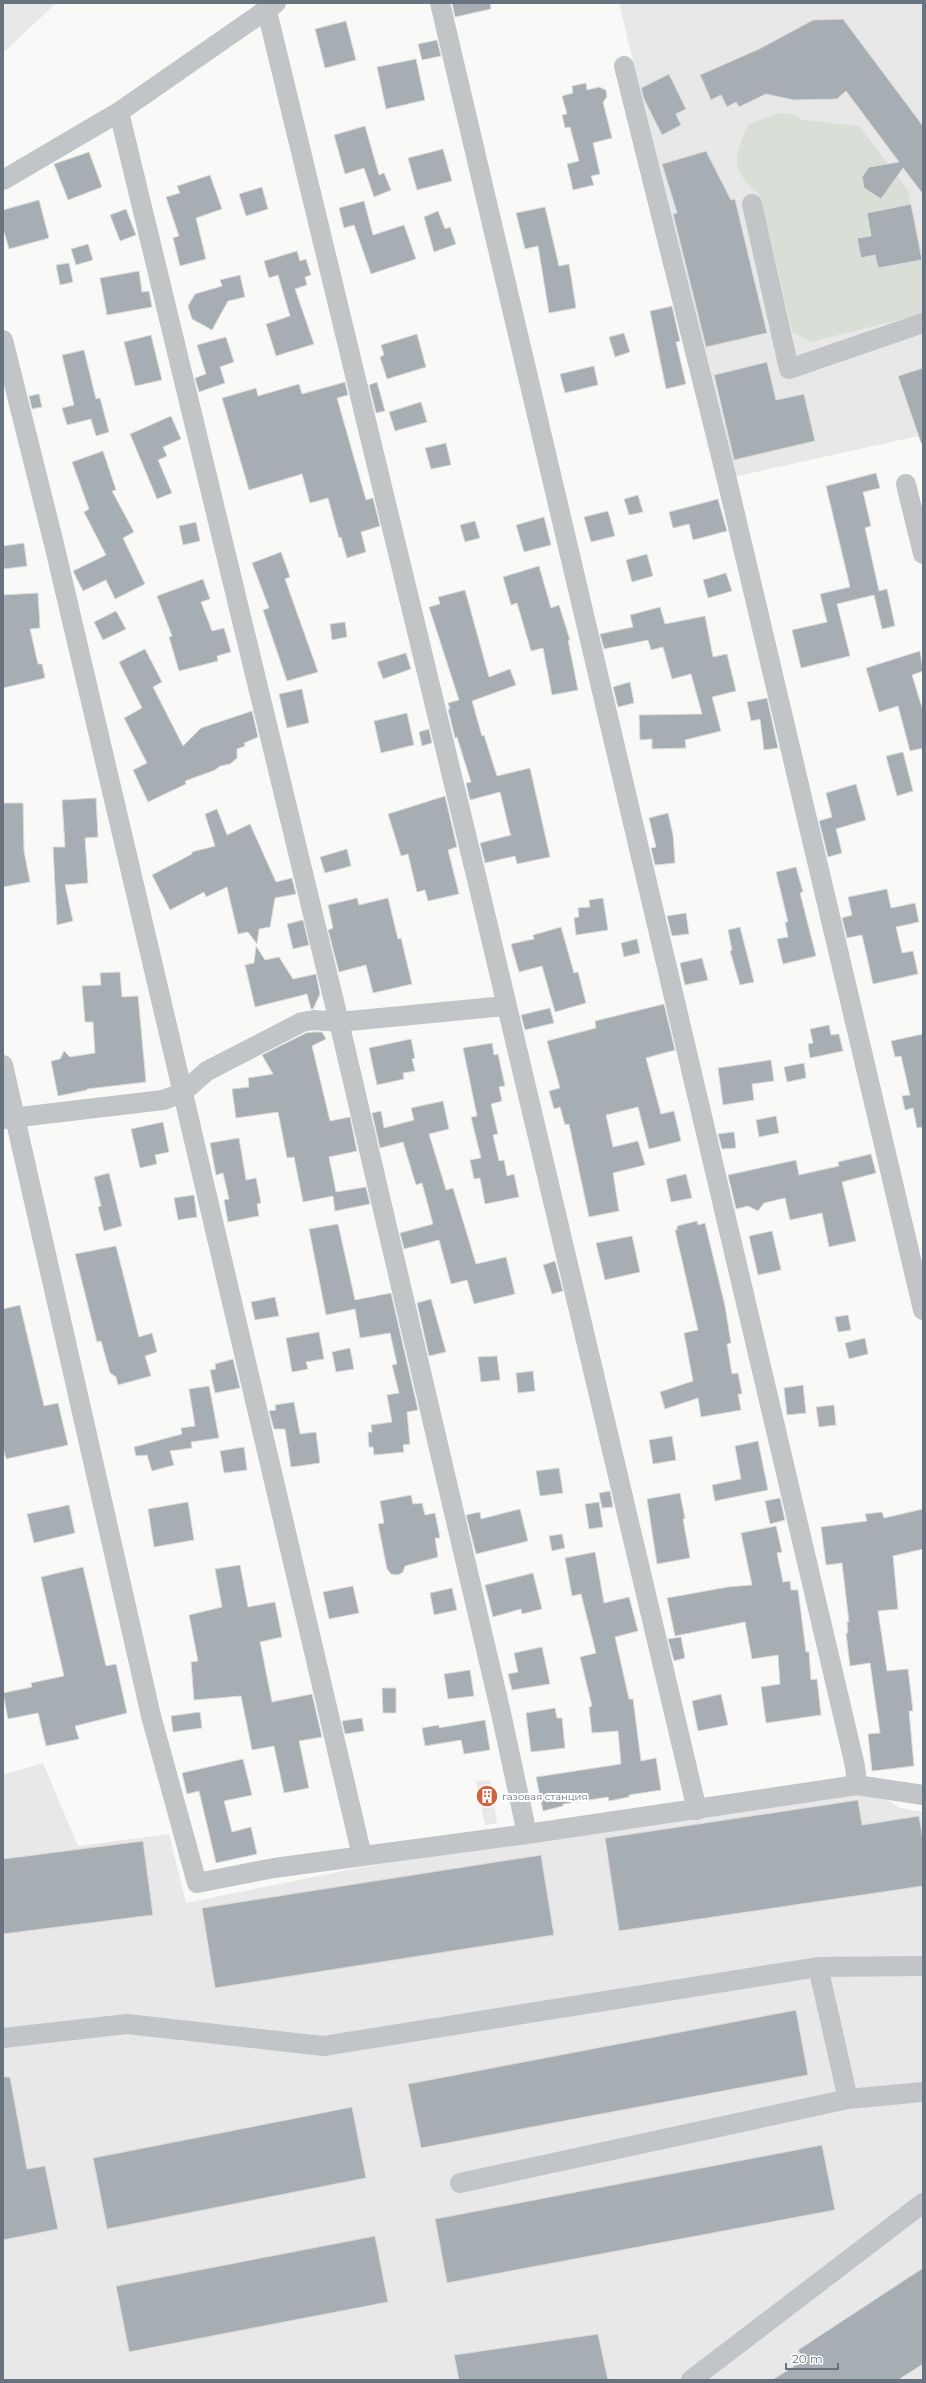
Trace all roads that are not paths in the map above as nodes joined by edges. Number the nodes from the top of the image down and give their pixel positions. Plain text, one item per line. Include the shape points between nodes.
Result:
1 (440, 3) edge
2 (271, 7) edge
3 (624, 66) dead end
4 (119, 112) junction
5 (3, 180) edge
6 (752, 204) dead end
7 (923, 323) edge
8 (3, 340) edge
9 (906, 484) dead end
10 (923, 554) edge
11 (505, 1006) junction
12 (338, 1022) junction
13 (3, 1066) edge
14 (182, 1094) junction
15 (9, 1119) edge
16 (923, 1310) edge
17 (858, 1785) junction
18 (923, 1795) edge
19 (697, 1810) junction
20 (527, 1834) junction
21 (362, 1856) junction
22 (923, 1966) edge
23 (818, 1967) junction
24 (3, 2038) edge
25 (923, 2092) edge
26 (848, 2099) junction
27 (460, 2183) dead end
28 (923, 2203) edge
29 (691, 2380) edge

1 - 17 lane
2 - 4 lane
2 - 11 lane
3 - 16 lane via 729,488
4 - 5 lane
4 - 12 lane
6 - 7 lane via 789,369
8 - 14 lane via 54,544
9 - 10 lane
11 - 12 lane
11 - 19 lane
12 - 14 lane via 302,1022 207,1071
12 - 20 lane
13 - 15 lane
14 - 15 lane via 163,1100
14 - 21 lane
15 - 21 lane via 151,1716 197,1883 274,1868
17 - 18 lane
17 - 19 lane
19 - 20 lane
20 - 21 lane
22 - 23 lane
23 - 24 lane via 323,2046 127,2024
23 - 26 lane
25 - 26 lane
26 - 27 lane
28 - 29 lane

